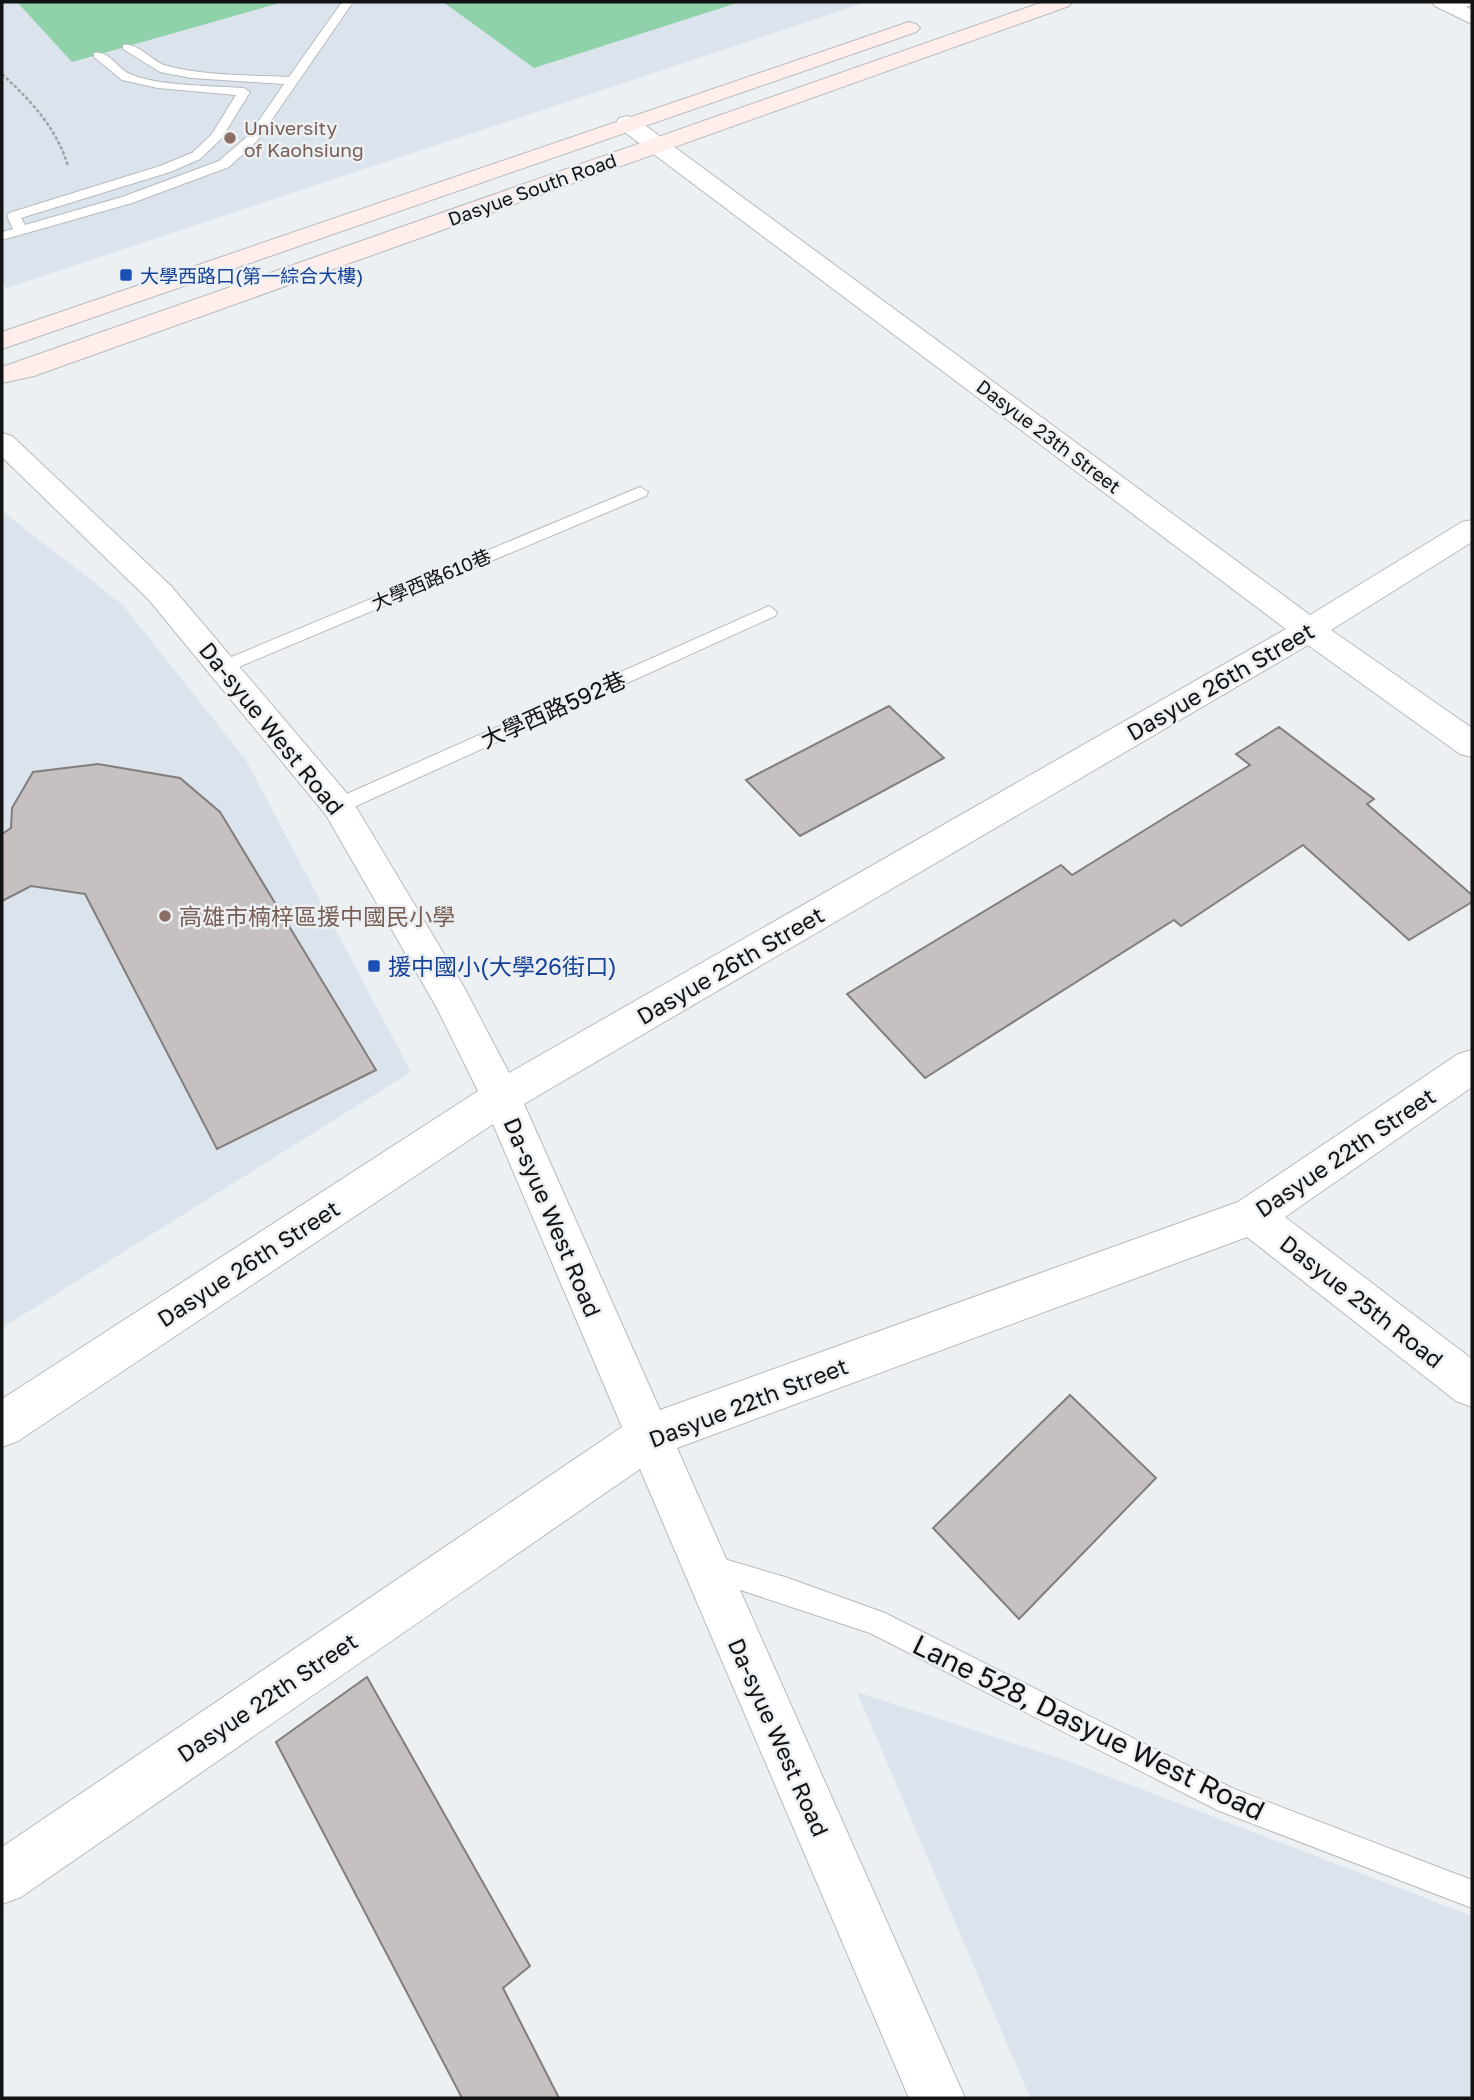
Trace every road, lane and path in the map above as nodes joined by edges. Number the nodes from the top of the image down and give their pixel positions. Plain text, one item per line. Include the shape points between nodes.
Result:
1 (347, 2) edge
2 (1062, 2) edge
3 (1455, 4) edge
4 (1472, 18) edge
5 (934, 19) dead end
6 (127, 47) dead end
7 (98, 55) dead end
8 (2, 74) edge
9 (290, 81) junction
10 (627, 123) junction
11 (657, 145) junction
12 (68, 167) dead end
13 (20, 230) junction
14 (2, 236) edge
15 (2, 341) edge
16 (2, 374) edge
17 (2, 442) edge
18 (640, 492) dead end
19 (1472, 529) edge
20 (769, 612) dead end
21 (1309, 630) junction
22 (223, 667) junction
23 (1472, 745) edge
24 (338, 806) junction
25 (1472, 1066) edge
26 (501, 1097) junction
27 (1252, 1216) junction
28 (1472, 1386) edge
29 (2, 1425) edge
30 (647, 1437) junction
31 (704, 1567) junction
32 (2, 1878) edge
33 (1472, 1894) edge
34 (937, 2098) edge

1 - 9 lane
2 - 11 street, Dasyue South Road
3 - 4 street
5 - 10 street, Dasyue South Road
6 - 9 lane via 160,68
7 - 13 lane via 126,78 244,92 217,136 196,156 10,211
8 - 12 path via 39,109 62,143
9 - 13 lane via 254,138 224,164 127,200
10 - 11 street, Dasyue 23th Street
10 - 15 street, Dasyue South Road
11 - 16 street, Dasyue South Road
11 - 21 street, Dasyue 23th Street
13 - 14 lane
17 - 22 street, Da-syue West Road via 160,593
18 - 22 lane, 大學西路610巷
19 - 21 street, Dasyue 26th Street
20 - 24 lane, 大學西路592巷
21 - 23 street, Dasyue 23th Street
21 - 26 street, Dasyue 26th Street
22 - 24 street, Da-syue West Road
24 - 26 street, Da-syue West Road via 452,1000
25 - 27 street, Dasyue 22th Street
26 - 29 street, Dasyue 26th Street
26 - 30 street, Da-syue West Road
27 - 28 street, Dasyue 25th Road
27 - 30 street, Dasyue 22th Street
30 - 31 street, Da-syue West Road
30 - 32 street, Dasyue 22th Street
31 - 33 lane, Lane 528, Dasyue West Road via 876,1622 1227,1800
31 - 34 street, Da-syue West Road

